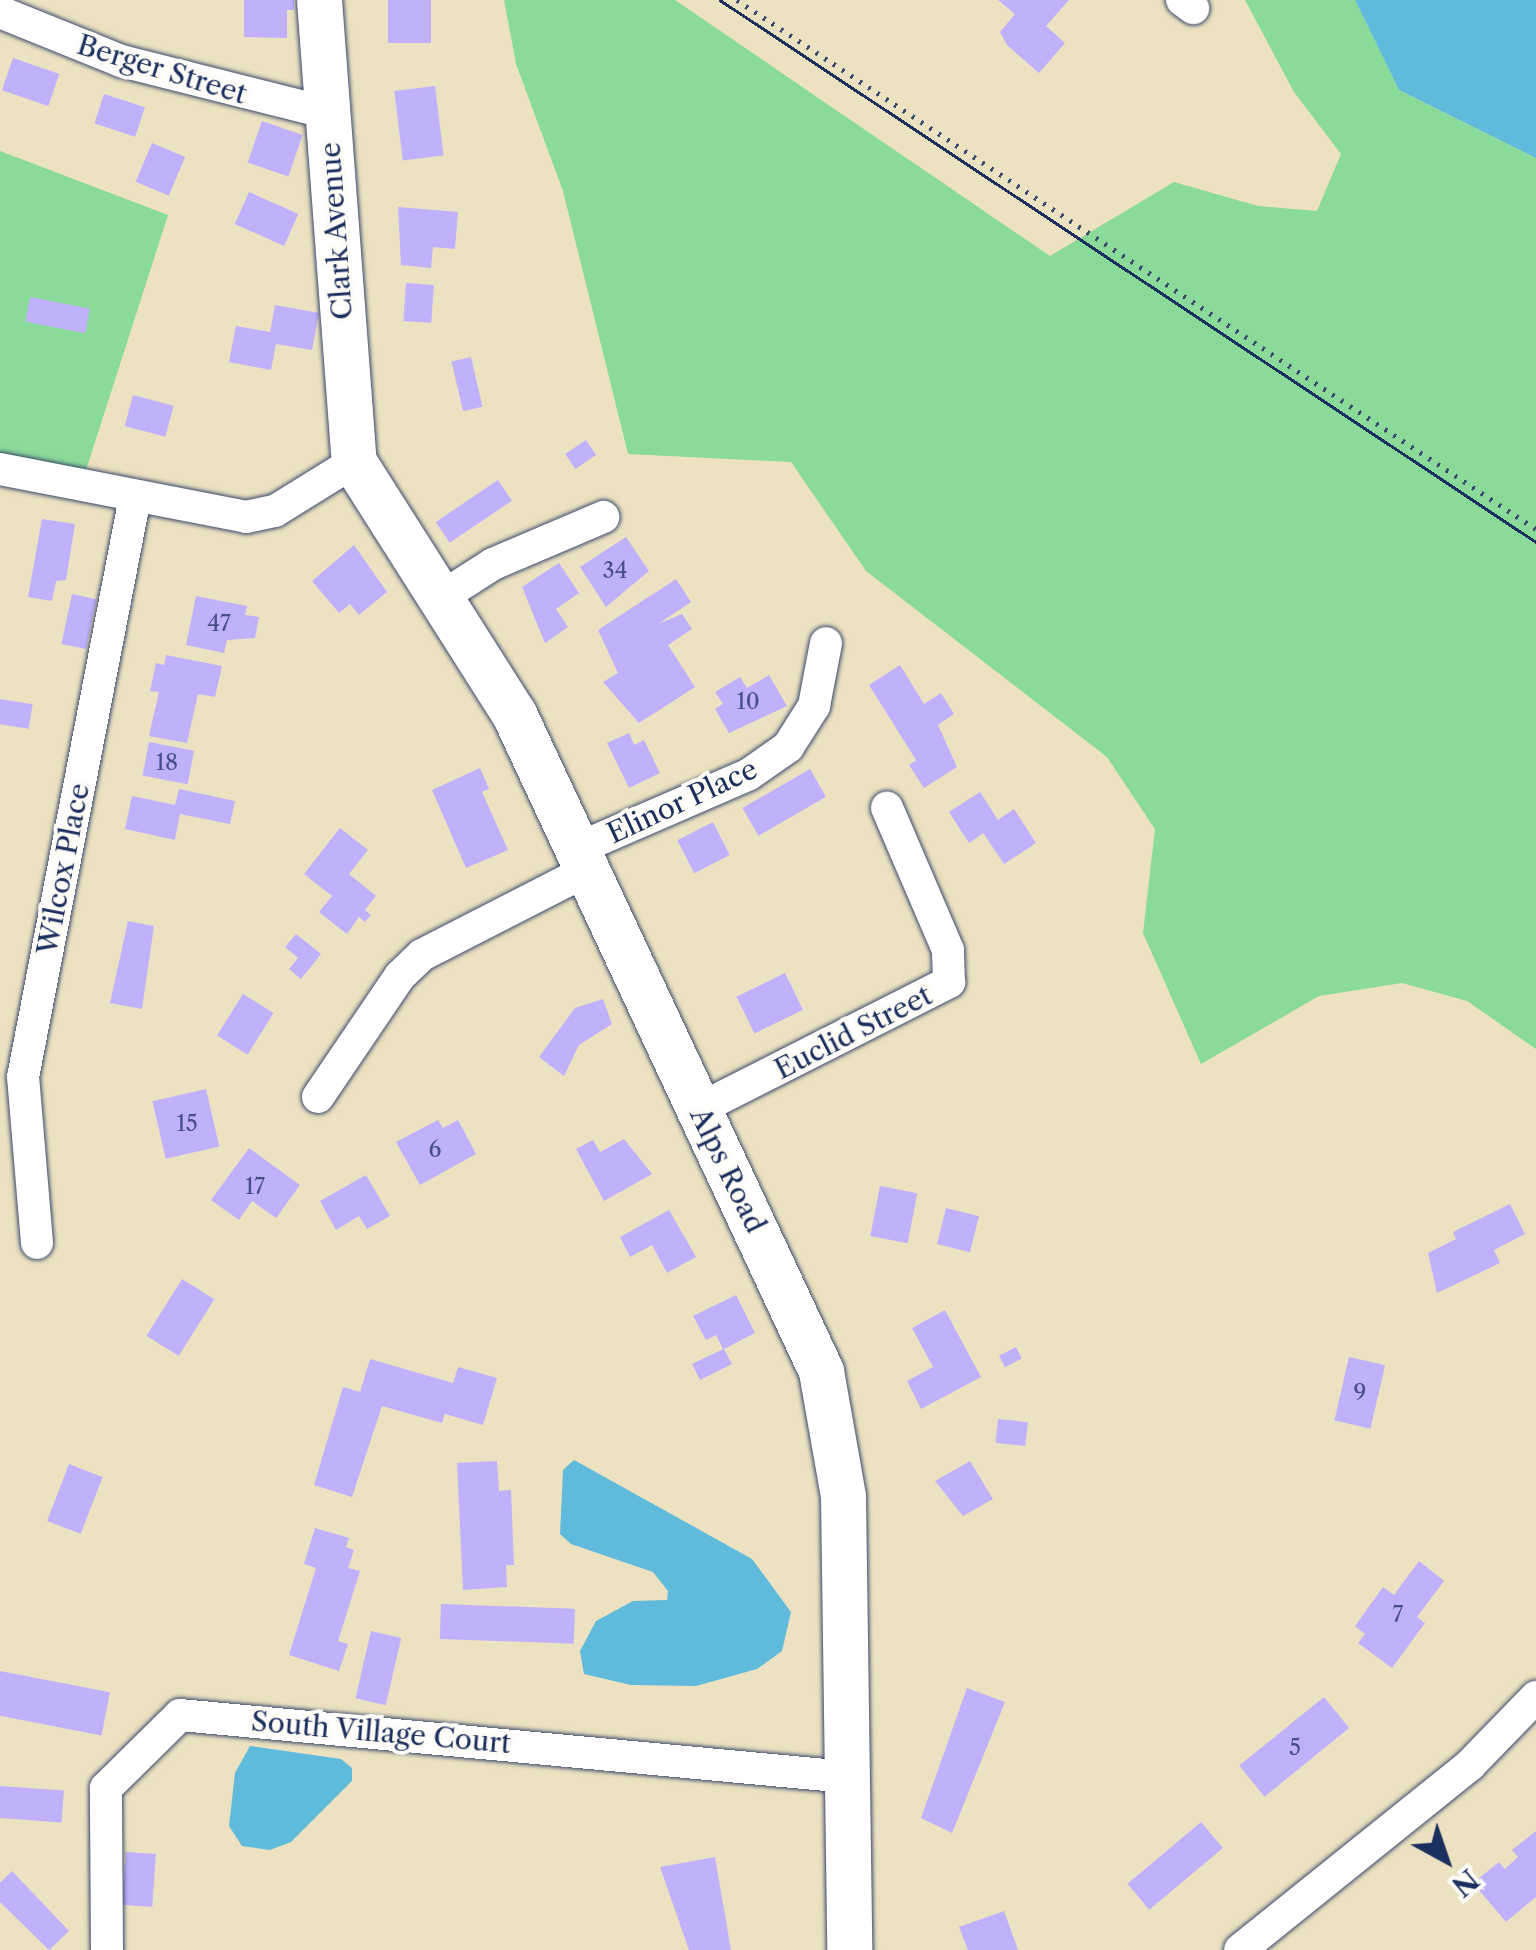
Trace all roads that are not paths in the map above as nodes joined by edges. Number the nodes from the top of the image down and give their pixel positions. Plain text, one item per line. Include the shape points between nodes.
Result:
1 (319, 0) edge
2 (0, 12) edge
3 (328, 113) junction
4 (354, 462) junction
5 (0, 469) edge
6 (135, 497) junction
7 (603, 517) dead end
8 (443, 596) junction
9 (826, 643) dead end
10 (887, 808) dead end
11 (584, 858) junction
12 (318, 1097) dead end
13 (697, 1110) junction
14 (36, 1243) dead end
15 (1536, 1697) edge
16 (847, 1777) junction
17 (107, 1950) edge
18 (849, 1950) edge
19 (1240, 1950) edge

1 - 3 street, Clark Avenue
2 - 3 street, Berger Street via 121,61
3 - 4 street, Clark Avenue
4 - 6 street via 275,511 246,516
4 - 8 street, Alps Road
5 - 6 street
6 - 14 street, Wilcox Place via 23,1077
7 - 8 street via 492,564
8 - 11 street, Alps Road via 514,714
9 - 11 street, Elinor Place via 814,706 788,747 748,775
10 - 13 street, Euclid Street via 948,950 949,982
11 - 12 street, Elinor Place via 422,955 400,976
11 - 13 street, Alps Road
13 - 16 street, Alps Road via 798,1315 834,1419 843,1496
15 - 19 street via 1470,1765
16 - 17 street, South Village Court via 180,1715 106,1788
16 - 18 street, Alps Road

